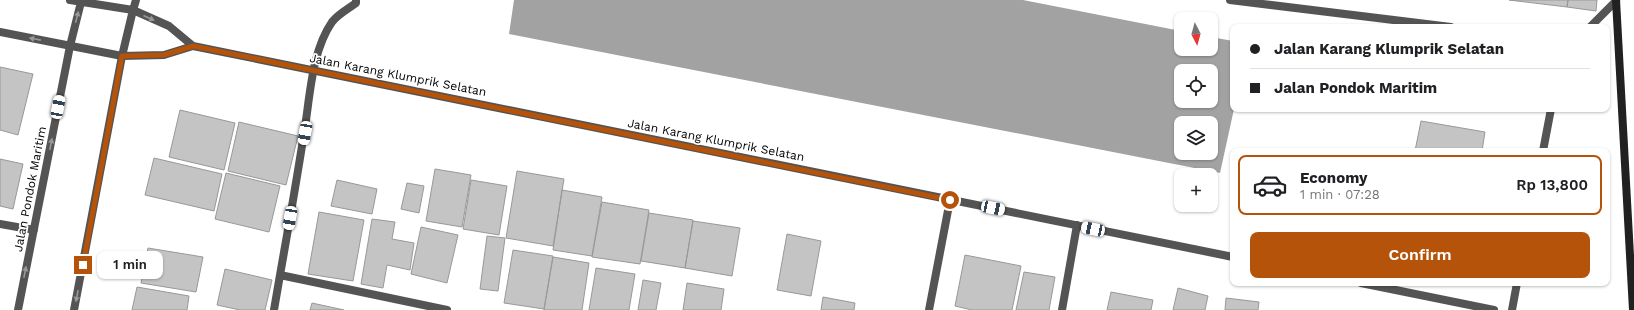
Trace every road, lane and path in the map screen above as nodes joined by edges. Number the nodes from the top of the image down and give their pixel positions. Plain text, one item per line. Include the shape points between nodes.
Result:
1 (70, 0) edge
2 (136, 0) edge
3 (356, 0) edge
4 (1230, 0) edge
5 (1616, 0) edge
6 (81, 2) junction
7 (132, 10) junction
8 (1426, 24) edge
9 (1593, 24) edge
10 (0, 32) edge
11 (70, 46) junction
12 (193, 46) junction
13 (122, 56) junction
14 (314, 70) junction
15 (1550, 112) edge
16 (1544, 148) edge
17 (950, 200) junction
18 (0, 224) edge
19 (1077, 225) junction
20 (34, 230) junction
21 (1230, 256) edge
22 (280, 275) junction
23 (1376, 286) edge
24 (1516, 286) edge
25 (18, 310) edge
26 (74, 310) edge
27 (274, 310) edge
28 (447, 310) edge
29 (929, 310) edge
30 (1062, 310) edge
31 (1494, 310) edge
32 (1512, 310) edge
33 (1633, 310) edge

1 - 6 street, Jalan Karang Klumprik Selatan
2 - 7 street
3 - 14 street via 356,3 332,22
4 - 8 street
5 - 9 street
5 - 33 street
6 - 7 street, Jalan Karang Klumprik Selatan
11 -> 6 street, Jalan Pondok Maritim
7 -> 12 street, Jalan Karang Klumprik Selatan via 169,26
7 - 13 street
11 -> 10 street, Jalan Karang Klumprik Selatan
11 - 13 street, Jalan Karang Klumprik Selatan
20 -> 11 street, Jalan Pondok Maritim
12 - 13 street, Jalan Karang Klumprik Selatan via 164,55
12 - 14 street, Jalan Karang Klumprik Selatan
13 -> 26 street
14 - 17 street, Jalan Karang Klumprik Selatan
14 - 22 street
15 - 16 street
17 - 19 street, Jalan Karang Klumprik Selatan
17 - 29 street
18 - 20 street
19 - 21 street, Jalan Karang Klumprik Selatan
19 - 30 street
25 -> 20 street, Jalan Pondok Maritim
22 - 27 street
22 - 28 street
23 - 31 street
24 - 32 street

